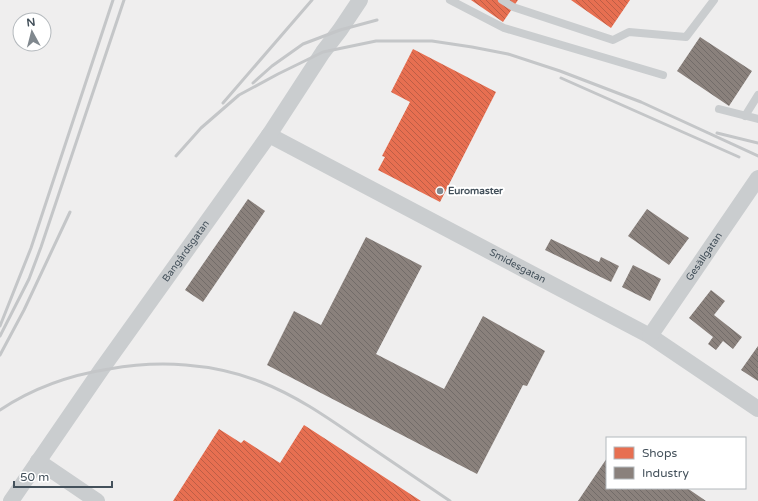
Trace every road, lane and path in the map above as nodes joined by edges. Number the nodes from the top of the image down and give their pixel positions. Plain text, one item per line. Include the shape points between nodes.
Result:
1 (360, 0) edge
2 (450, 0) edge
3 (502, 0) edge
4 (714, 0) edge
5 (663, 75) dead end
6 (758, 95) edge
7 (719, 109) dead end
8 (745, 116) junction
9 (758, 119) edge
10 (269, 135) junction
11 (758, 178) edge
12 (650, 336) junction
13 (758, 409) edge
14 (38, 461) junction
15 (10, 501) edge
16 (97, 501) edge

1 - 10 street, Bangårdsgatan
2 - 5 lane via 504,28
3 - 4 lane via 513,8 613,40 629,32 686,37
6 - 8 lane
7 - 8 lane
8 - 9 lane
10 - 12 street, Smidesgatan
10 - 14 street, Bangårdsgatan
11 - 12 street, Gesällgatan
12 - 13 street, Smidesgatan
14 - 15 street, Bangårdsgatan
14 - 16 street

